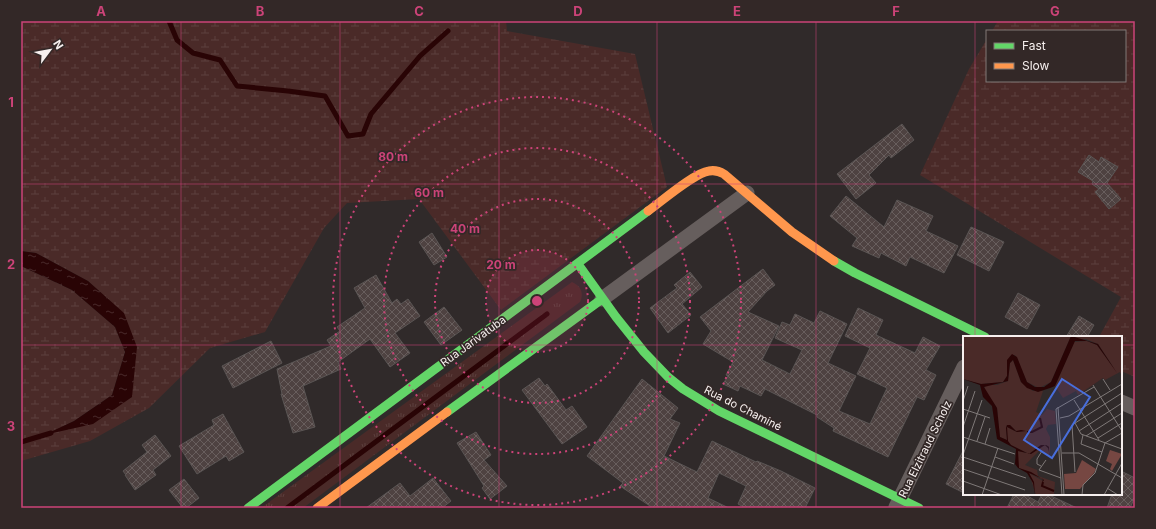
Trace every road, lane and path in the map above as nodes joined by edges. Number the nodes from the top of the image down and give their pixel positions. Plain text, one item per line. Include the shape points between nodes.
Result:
1 (747, 193) junction
2 (578, 264) junction
3 (602, 299) junction
4 (981, 336) edge
5 (963, 370) edge
6 (1122, 402) edge
7 (1135, 408) edge
8 (898, 504) edge
9 (248, 508) edge
10 (317, 508) edge
11 (919, 508) edge

1 - 2 street, Rua Jarivatuba via 719,171 709,170 698,174
1 - 3 street
1 - 4 street via 792,232 832,260
2 - 3 street, Rua do Chaminé
2 - 9 street, Rua Jarivatuba
3 - 8 street, Rua do Chaminé via 650,358 672,380 695,397
3 - 10 street
5 - 8 street, Rua Elzitraud Scholz
6 - 7 street
8 - 11 street, Rua do Chaminé

